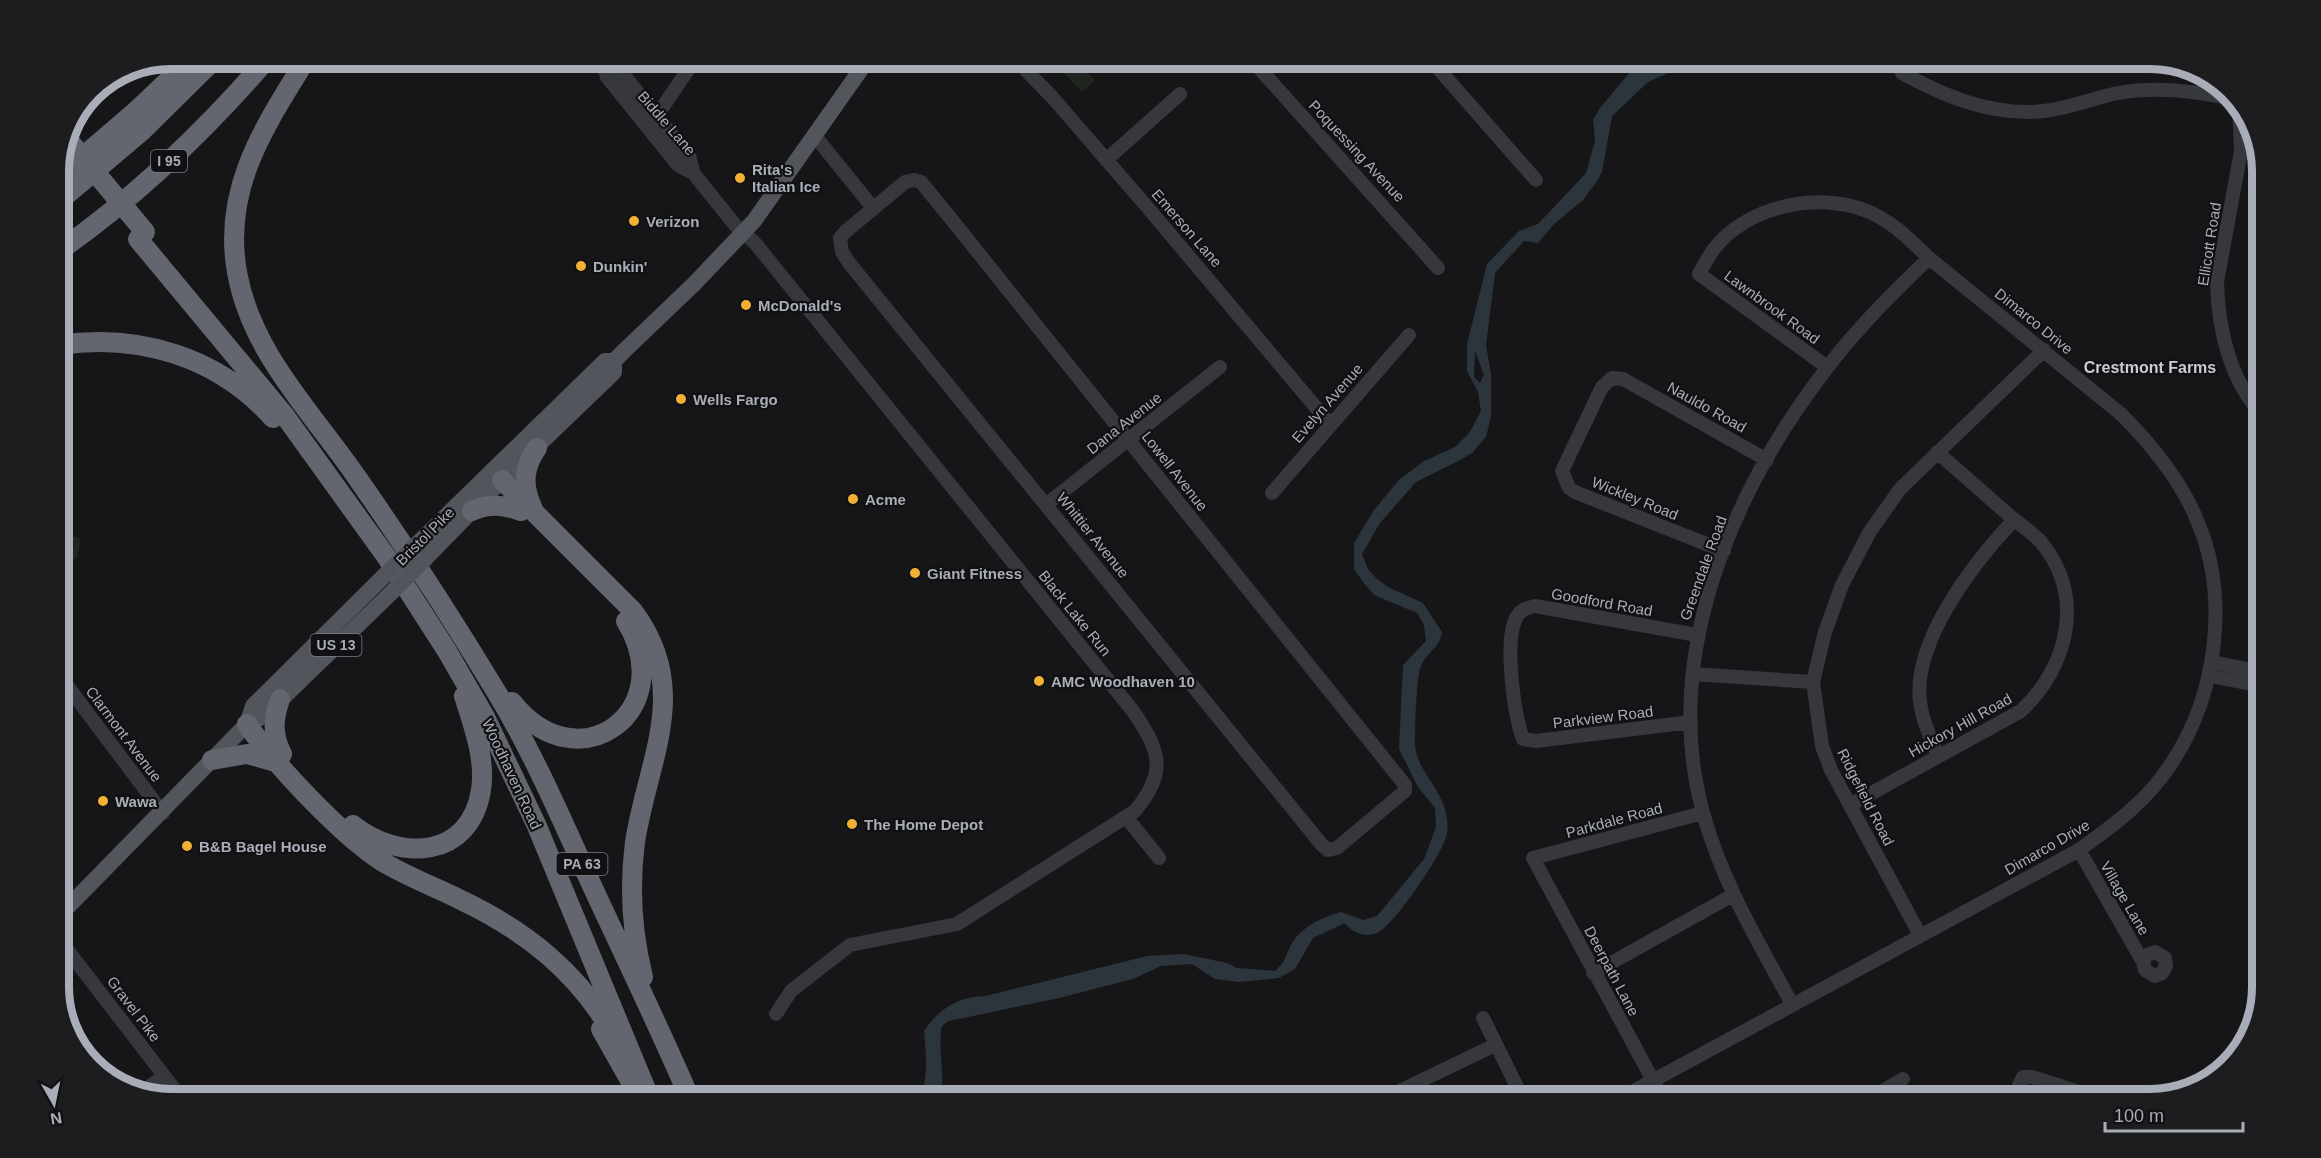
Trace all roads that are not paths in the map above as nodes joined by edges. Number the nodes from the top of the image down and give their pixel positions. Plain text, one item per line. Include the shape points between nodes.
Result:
1 (180, 69) edge
2 (205, 69) edge
3 (257, 69) edge
4 (301, 69) edge
5 (605, 69) edge
6 (619, 69) edge
7 (689, 69) edge
8 (856, 69) edge
9 (1024, 69) edge
10 (1260, 69) edge
11 (1439, 69) edge
12 (1908, 69) edge
13 (1180, 94) dead end
14 (2220, 97) edge
15 (662, 108) dead end
16 (2240, 124) edge
17 (815, 136) junction
18 (72, 145) edge
19 (70, 157) edge
20 (1107, 160) junction
21 (69, 168) edge
22 (694, 174) junction
23 (1536, 180) dead end
24 (69, 193) edge
25 (873, 208) junction
26 (744, 233) junction
27 (142, 236) junction
28 (69, 244) edge
29 (1929, 258) junction
30 (1438, 268) dead end
31 (1699, 274) joint
32 (1409, 335) dead end
33 (69, 344) edge
34 (2044, 350) junction
35 (614, 361) junction
36 (1221, 367) dead end
37 (1827, 368) junction
38 (1630, 383) joint
39 (2252, 403) edge
40 (1330, 424) junction
41 (1129, 439) junction
42 (537, 447) junction
43 (1937, 452) junction
44 (1767, 460) junction
45 (325, 475) junction
46 (496, 479) junction
47 (1272, 493) dead end
48 (1047, 504) junction
49 (527, 510) junction
50 (472, 512) junction
51 (383, 515) junction
52 (2014, 520) junction
53 (1724, 551) junction
54 (420, 552) junction
55 (1697, 635) junction
56 (464, 640) junction
57 (447, 651) junction
58 (2211, 669) junction
59 (2252, 671) edge
60 (1693, 674) junction
61 (1813, 682) junction
62 (2252, 683) edge
63 (69, 688) edge
64 (280, 699) junction
65 (1691, 722) junction
66 (247, 724) junction
67 (1521, 735) joint
68 (1938, 756) junction
69 (280, 758) junction
70 (212, 760) junction
71 (1850, 805) junction
72 (163, 813) junction
73 (1703, 813) junction
74 (1126, 817) junction
75 (1322, 844) joint
76 (2079, 850) junction
77 (1159, 858) dead end
78 (1533, 858) joint
79 (1733, 895) junction
80 (69, 906) edge
81 (494, 917) junction
82 (1920, 935) junction
83 (69, 952) edge
84 (2143, 962) dead end
85 (1593, 973) junction
86 (1792, 1004) junction
87 (776, 1014) dead end
88 (1483, 1018) dead end
89 (1495, 1045) junction
90 (164, 1076) junction
91 (1903, 1079) dead end
92 (1653, 1082) junction
93 (150, 1087) edge
94 (174, 1089) edge
95 (633, 1089) edge
96 (643, 1089) edge
97 (644, 1089) edge
98 (688, 1089) edge
99 (688, 1089) edge
100 (1405, 1089) edge
101 (1517, 1089) edge
102 (1640, 1089) edge
103 (1657, 1089) edge
104 (1887, 1089) edge
105 (2018, 1089) edge
106 (2068, 1089) edge

1 - 21 highway
2 - 24 highway, I 95 via 143,130
3 - 28 highway, I 95 via 157,172
4 - 51 highway via 261,135 243,176 235,218 237,270 246,308 265,351
5 - 22 street, Biddle Lane via 607,77 678,165
6 - 22 street, Biddle Lane via 689,156
7 - 15 street
8 - 17 main road, Bristol Pike / US 13
9 - 20 street, Emerson Lane
10 - 30 street, Poquessing Avenue
11 - 23 street
12 - 14 street via 1940,93 2001,110 2059,109 2146,89
13 - 20 street
16 - 39 street, Ellicott Road via 2241,151 2217,282 2217,304 2234,372
17 - 25 street
17 - 26 main road, Bristol Pike / US 13
18 - 27 highway, bridge
19 - 27 highway
20 - 40 street, Emerson Lane
22 - 26 street, Biddle Lane
25 - 41 street, Lowell Avenue via 905,182 917,180
25 - 48 street, Whittier Avenue via 840,238 850,264
26 - 35 main road, Bristol Pike / US 13
26 - 74 street, Black Lake Run via 839,345 1148,734 1156,754 1156,772 1150,792
27 - 45 highway via 259,382
27 - 51 highway
29 - 31 street, Dimarco Drive via 1899,229 1868,211 1835,202 1804,202 1771,210 1737,228 1714,249
29 - 34 street, Dimarco Drive
29 - 37 street, Greendale Road via 1875,311
31 - 37 street, Lawnbrook Road
32 - 40 street, Evelyn Avenue
33 - 45 highway via 134,343 203,364 258,401
34 - 43 street, Ridgefield Road
34 - 58 street, Dimarco Drive via 2138,430 2176,478 2198,521 2210,567 2215,613
35 - 42 main road, Bristol Pike / US 13 via 614,372
35 - 46 main road, Bristol Pike / US 13 via 605,361
36 - 41 street, Dana Avenue
37 - 44 street, Greendale Road
38 - 44 street, Nauldo Road
38 - 53 street, Wickley Road via 1612,378 1602,387 1562,471 1564,479 1575,492
40 - 47 street, Evelyn Avenue
41 - 48 street, Dana Avenue
41 - 75 street, Lowell Avenue via 1405,785 1406,791 1337,848 1328,850
42 - 46 main road, Bristol Pike / US 13
42 - 49 highway via 525,474
43 - 52 street, Hickory Hill Road
43 - 61 street, Ridgefield Road via 1900,489 1869,533 1842,585
44 - 53 street, Greendale Road
45 - 57 highway, Woodhaven Road / PA 63 via 388,559
46 - 49 highway
46 - 50 main road, Bristol Pike / US 13
46 - 54 main road, Bristol Pike / US 13
48 - 75 street, Whittier Avenue
49 - 50 highway via 499,506
49 - 56 highway via 631,628 643,670 636,704 620,723 598,736 571,740 550,733 521,712
49 - 98 highway via 633,611 660,665 663,722 641,814 632,880 634,936 645,983
50 - 54 main road, Bristol Pike / US 13
51 - 56 highway, Woodhaven Road / PA 63
52 - 68 street via 1969,572 1928,652 1919,682 1921,707
52 - 68 street, Hickory Hill Road via 2042,543 2056,568 2067,617 2063,646 2039,694 2021,711
53 - 55 street, Greendale Road
54 - 64 main road, Bristol Pike / US 13, bridge via 393,591
54 - 66 main road, Bristol Pike / US 13, bridge via 384,576 254,706
55 - 60 street, Greendale Road
55 - 67 street, Goodford Road via 1535,606 1524,608 1516,618 1512,635 1512,681
56 - 99 highway, Woodhaven Road / PA 63 via 543,777
57 - 69 highway via 470,716 482,771 474,812 466,826 447,841 432,848 411,850 374,839 353,825
57 - 97 highway, Woodhaven Road / PA 63 via 485,717 536,824
58 - 59 street
58 - 62 street
58 - 76 street, Dimarco Drive via 2188,734 2171,765 2129,813
60 - 61 street
60 - 65 street, Greendale Road
61 - 71 street, Ridgefield Road via 1821,746
63 - 72 street, Clarmont Avenue
64 - 66 main road, Bristol Pike / US 13 via 264,716
64 - 69 highway via 274,732
65 - 67 street, Parkview Road via 1536,741
65 - 73 street, Greendale Road
66 - 69 highway
66 - 70 main road, Bristol Pike / US 13
68 - 71 street, Hickory Hill Road
69 - 70 highway via 247,754
69 - 81 highway via 347,834 375,856
70 - 72 main road, Bristol Pike / US 13
71 - 82 street, Ridgefield Road
72 - 80 main road, Bristol Pike / US 13
73 - 78 street, Parkdale Road
73 - 79 street, Greendale Road
74 - 77 street
74 - 87 street, Black Lake Run via 957,924 850,945 791,991
76 - 82 street, Dimarco Drive
76 - 84 street, Village Lane
78 - 85 street, Deerpath Lane
79 - 85 street
79 - 86 street, Greendale Road
81 - 95 highway via 578,993
81 - 96 highway via 538,945 585,993
82 - 86 street, Dimarco Drive
83 - 90 street, Gravel Pike
85 - 92 street, Deerpath Lane
86 - 92 street, Dimarco Drive
88 - 89 street
89 - 100 street
89 - 101 street
90 - 93 street
90 - 94 street, Gravel Pike
91 - 104 street
92 - 102 street, Dimarco Drive
92 - 103 street, Deerpath Lane
105 - 106 street via 2023,1077 2032,1077

